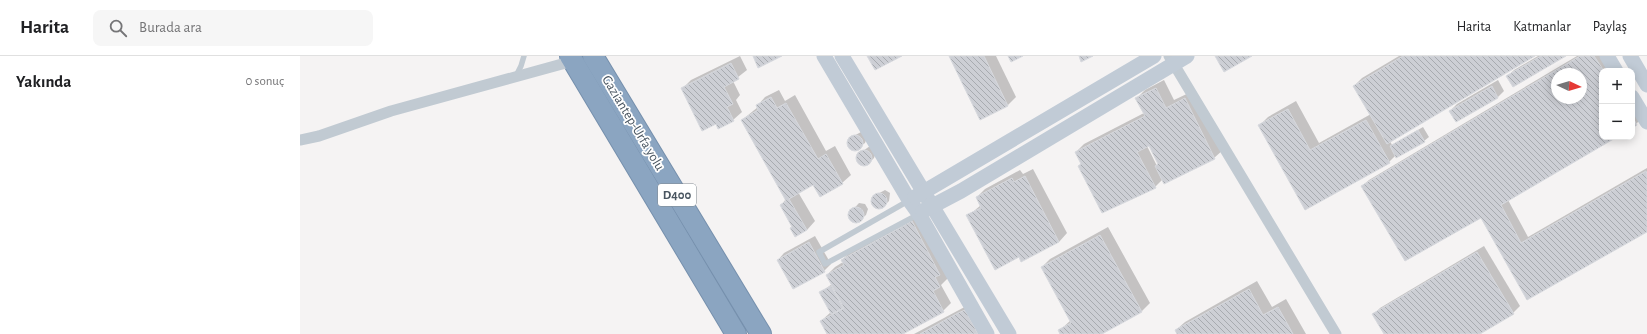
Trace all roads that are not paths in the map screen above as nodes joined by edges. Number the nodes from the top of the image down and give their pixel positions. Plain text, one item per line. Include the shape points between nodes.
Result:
1 (524, 56) edge
2 (593, 56) edge
3 (824, 56) edge
4 (842, 56) edge
5 (1154, 56) edge
6 (1607, 56) edge
7 (1630, 56) edge
8 (572, 58) edge
9 (1176, 59) edge
10 (1614, 68) edge
11 (516, 77) junction
12 (1647, 85) edge
13 (1635, 102) edge
14 (1647, 122) edge
15 (300, 140) edge
16 (928, 199) junction
17 (909, 200) junction
18 (919, 214) junction
19 (736, 334) edge
20 (761, 334) edge
21 (987, 334) edge
22 (1009, 334) edge
23 (1336, 334) edge

1 - 11 lane
2 - 20 highway, Gaziantep-Urfa yolu / D400
3 - 17 street
4 - 16 street
5 - 16 street
6 - 10 street
7 - 12 street
8 - 11 street
8 - 19 highway, Gaziantep-Urfa yolu / D400
9 - 16 street via 961,191
9 - 23 street
11 - 15 street via 392,111
13 - 14 street
16 - 17 street
16 - 18 street
16 - 22 street
17 - 18 street
17 - 18 lane via 819,252 825,264
18 - 21 street

